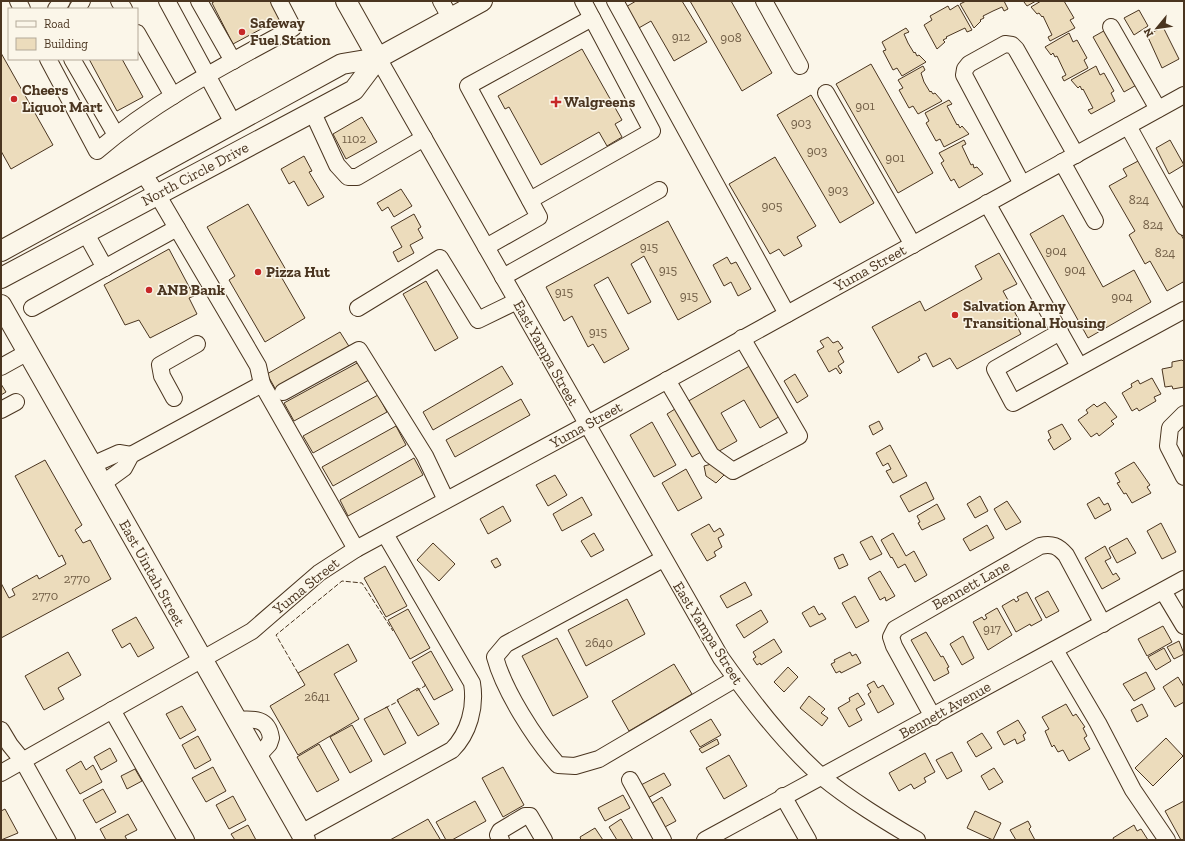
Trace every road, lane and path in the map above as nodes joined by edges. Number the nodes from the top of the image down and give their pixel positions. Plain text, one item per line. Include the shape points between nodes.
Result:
1 (167, 1) edge
2 (199, 1) edge
3 (279, 1) edge
4 (346, 1) edge
5 (441, 1) edge
6 (482, 1) edge
7 (583, 1) edge
8 (614, 1) edge
9 (764, 1) edge
10 (592, 18) junction
11 (451, 19) junction
12 (1111, 27) dead end
13 (138, 35) edge
14 (378, 58) junction
15 (49, 60) edge
16 (73, 60) edge
17 (83, 60) edge
18 (233, 61) junction
19 (800, 66) dead end
20 (208, 76) junction
21 (826, 93) dead end
22 (1184, 95) edge
23 (173, 96) junction
24 (1158, 109) junction
25 (313, 113) junction
26 (233, 123) junction
27 (1128, 126) junction
28 (113, 130) junction
29 (424, 138) junction
30 (1069, 158) junction
31 (143, 173) junction
32 (1022, 184) junction
33 (659, 190) dead end
34 (158, 194) junction
35 (530, 200) junction
36 (987, 203) junction
37 (1095, 221) dead end
38 (1184, 227) edge
39 (177, 228) junction
40 (85, 232) junction
41 (913, 245) junction
42 (486, 247) junction
43 (1, 251) edge
44 (105, 268) junction
45 (503, 277) junction
46 (1, 278) edge
47 (517, 301) junction
48 (1, 305) edge
49 (32, 308) dead end
50 (358, 308) dead end
51 (1184, 310) edge
52 (787, 314) junction
53 (1060, 332) junction
54 (742, 338) junction
55 (197, 344) dead end
56 (28, 352) junction
57 (1, 366) edge
58 (1079, 366) junction
59 (667, 380) junction
60 (262, 384) junction
61 (283, 392) dead end
62 (174, 398) dead end
63 (16, 402) dead end
64 (1, 410) edge
65 (1184, 414) edge
66 (586, 425) junction
67 (131, 455) junction
68 (92, 466) junction
69 (1184, 477) edge
70 (102, 484) junction
71 (446, 500) junction
72 (385, 534) junction
73 (356, 549) junction
74 (663, 559) junction
75 (1184, 580) edge
76 (1163, 591) junction
77 (1103, 624) junction
78 (1184, 626) edge
79 (1055, 650) junction
80 (202, 660) junction
81 (736, 679) junction
82 (112, 710) junction
83 (933, 717) junction
84 (1, 730) edge
85 (23, 760) junction
86 (1, 773) edge
87 (822, 776) junction
88 (630, 780) dead end
89 (783, 796) junction
90 (303, 837) edge
91 (913, 839) edge
92 (67, 840) edge
93 (186, 840) edge
94 (501, 840) edge
95 (544, 840) edge
96 (664, 840) edge
97 (705, 840) edge
98 (808, 840) edge
99 (1167, 840) edge

1 - 20 street
2 - 18 street
3 - 18 street via 293,28
4 - 14 main road
5 - 11 street
6 - 11 main road, North Circle Drive
7 - 10 street
8 - 52 street
9 - 19 street
10 - 35 street via 652,131
10 - 35 street via 468,86
11 - 14 main road, North Circle Drive
12 - 24 street
13 - 23 street
14 - 25 main road, North Circle Drive via 354,90
14 - 26 main road, North Circle Drive via 342,64
14 - 29 street, East Yampa Street
15 - 28 street via 96,151
16 - 28 street
17 - 28 street via 108,105
18 - 20 street
20 - 23 street
20 - 26 street
21 - 41 street
22 - 24 street, Yuma Street
23 - 28 street
24 - 27 street, Yuma Street
25 - 29 street via 337,165 348,177 356,177
25 - 34 main road, North Circle Drive
26 - 31 main road, North Circle Drive
27 - 30 street, Yuma Street
27 - 38 street
29 - 42 street, East Yampa Street
30 - 32 street, Yuma Street
30 - 32 street via 1016,49 1005,44 969,64 964,75
30 - 37 street
31 - 34 street
31 - 43 main road, North Circle Drive
32 - 36 street, Yuma Street
33 - 45 street
34 - 39 street
34 - 40 main road, North Circle Drive
35 - 42 street via 539,217
36 - 41 street, Yuma Street
36 - 53 street
39 - 44 street
39 - 60 street via 258,366
40 - 44 street
40 - 46 main road, North Circle Drive
41 - 52 street, Yuma Street
42 - 45 street, East Yampa Street
44 - 49 street
45 - 47 street, East Yampa Street
47 - 50 street via 478,320 440,258
47 - 66 street, East Yampa Street
48 - 56 main road, East Uintah Street
51 - 58 street
52 - 54 street, Yuma Street
53 - 58 street
53 - 58 street via 995,369 1013,403
54 - 59 street, Yuma Street
54 - 59 street via 799,436 733,471 711,455
55 - 62 street via 160,365 162,376
56 - 57 street
56 - 68 main road, East Uintah Street
59 - 66 street, Yuma Street
60 - 67 street
60 - 73 street
61 - 71 street via 359,350 425,456
63 - 64 street
65 - 69 street via 1170,428 1168,446
66 - 71 street, Yuma Street
66 - 74 street, East Yampa Street
67 - 68 street via 119,453
67 - 70 street via 124,468
68 - 70 main road, East Uintah Street
70 - 80 main road, East Uintah Street
71 - 72 street, Yuma Street
72 - 73 street, Yuma Street
72 - 90 street via 472,683 473,709 464,732 452,750
73 - 80 street, Yuma Street via 319,573 252,631
74 - 81 street, East Yampa Street via 720,658
74 - 81 street via 506,644 495,657 499,672 528,723 558,765 575,766 599,759
75 - 76 street, Bennett Avenue
76 - 77 street, Bennett Avenue
76 - 78 street
77 - 79 street, Bennett Avenue
77 - 83 street, Bennett Lane via 1066,554 1059,547 1049,544 1040,546 894,629 891,637 894,646
79 - 83 street, Bennett Avenue
79 - 99 street via 1098,723 1133,790
80 - 82 street, Yuma Street
80 - 90 main road, East Uintah Street
81 - 87 street, East Yampa Street via 770,722
82 - 85 street, Yuma Street
82 - 93 street
83 - 87 street, Bennett Avenue
84 - 85 street
85 - 86 street, Yuma Street
85 - 92 street
87 - 89 street, Bennett Avenue
87 - 91 street, East Yampa Street
88 - 96 street
89 - 97 street, Bennett Avenue
89 - 98 street
94 - 95 street via 498,835 500,831 525,816 530,816

